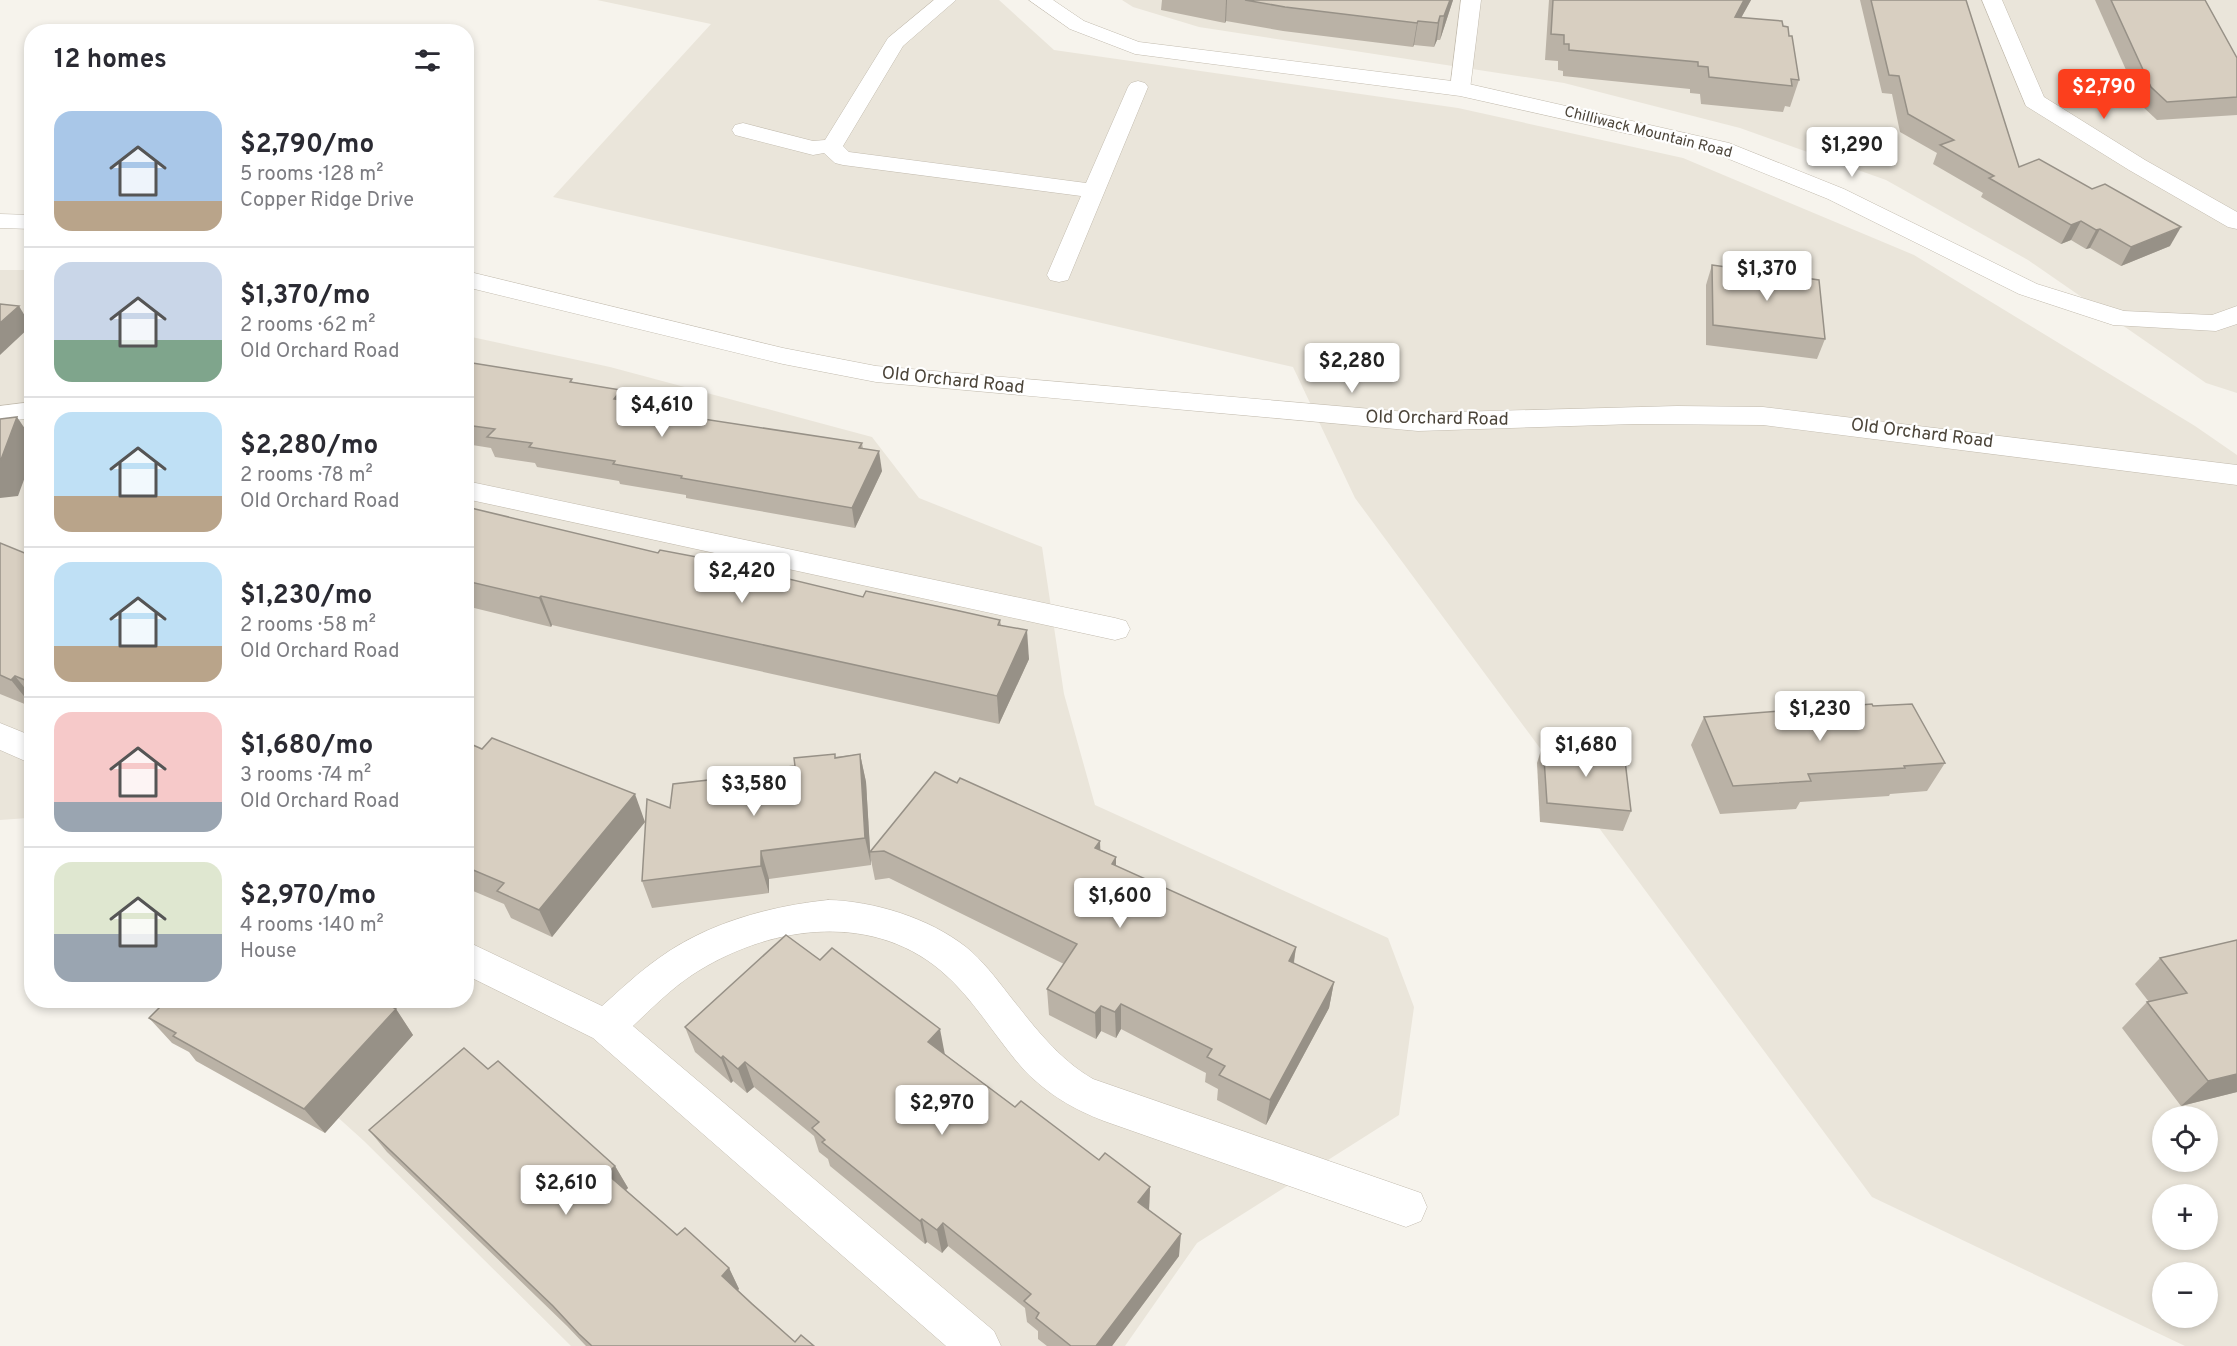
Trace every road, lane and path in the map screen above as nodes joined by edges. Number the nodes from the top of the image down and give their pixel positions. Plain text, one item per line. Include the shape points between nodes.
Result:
1 (946, 0) edge
2 (1039, 0) edge
3 (1472, 0) edge
4 (1992, 0) edge
5 (1138, 87) dead end
6 (1460, 89) junction
7 (743, 130) dead end
8 (832, 146) junction
9 (1095, 191) junction
10 (0, 221) edge
11 (24, 222) edge
12 (2237, 222) edge
13 (1059, 275) dead end
14 (474, 281) edge
15 (2237, 314) edge
16 (24, 411) edge
17 (0, 414) edge
18 (2237, 475) edge
19 (474, 492) edge
20 (1115, 628) dead end
21 (0, 736) edge
22 (24, 747) edge
23 (474, 961) edge
24 (606, 1026) junction
25 (1406, 1207) dead end
26 (980, 1346) edge

1 - 8 lane via 895,42
2 - 6 street, Chilliwack Mountain Road via 1077,25 1135,48
3 - 6 lane
4 - 12 street via 2034,101
5 - 9 lane
6 - 15 street, Chilliwack Mountain Road via 1721,148 1836,194 2028,289 2122,319 2216,323
7 - 8 lane via 813,148
8 - 9 lane via 843,158
9 - 13 lane
10 - 11 street
14 - 18 street, Old Orchard Road via 783,356 876,374 1418,422 1763,416
16 - 17 lane
19 - 20 lane
21 - 22 lane
23 - 24 lane
24 - 25 lane via 681,962 724,941 777,923 830,915 873,921 916,936 954,959 1041,1060 1071,1087 1104,1103
24 - 26 lane

